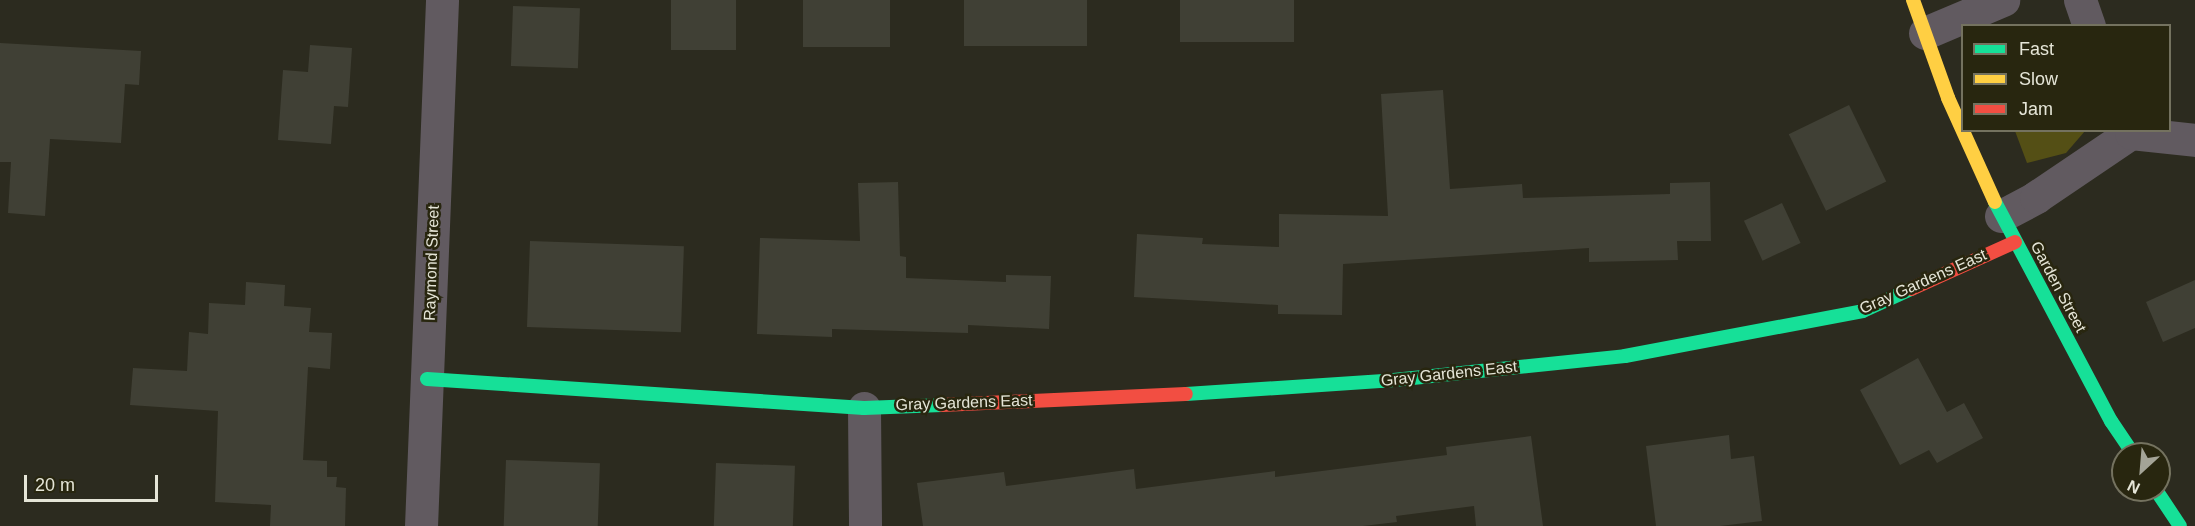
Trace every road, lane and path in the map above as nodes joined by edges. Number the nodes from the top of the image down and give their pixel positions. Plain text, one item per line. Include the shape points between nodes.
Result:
1 (442, 0) edge
2 (1913, 0) edge
3 (2003, 0) edge
4 (2080, 0) edge
5 (2088, 24) edge
6 (1926, 33) junction
7 (1961, 126) edge
8 (1964, 132) edge
9 (2130, 132) edge
10 (2195, 140) edge
11 (2008, 229) junction
12 (427, 379) junction
13 (864, 408) junction
14 (2125, 442) edge
15 (2164, 502) edge
16 (421, 526) edge
17 (865, 526) edge
18 (2180, 526) edge

1 - 12 street, Raymond Street
2 - 6 street, Garden Street
3 - 6 street
4 - 5 street
6 - 7 street, Garden Street
8 - 11 street, Garden Street
9 - 10 street
9 - 11 street via 2036,197
11 - 13 street, Gray Gardens East via 1863,311 1625,356 1313,386
11 - 14 street, Garden Street
12 - 13 street, Gray Gardens East
12 - 16 street, Raymond Street
13 - 17 street
15 - 18 street

